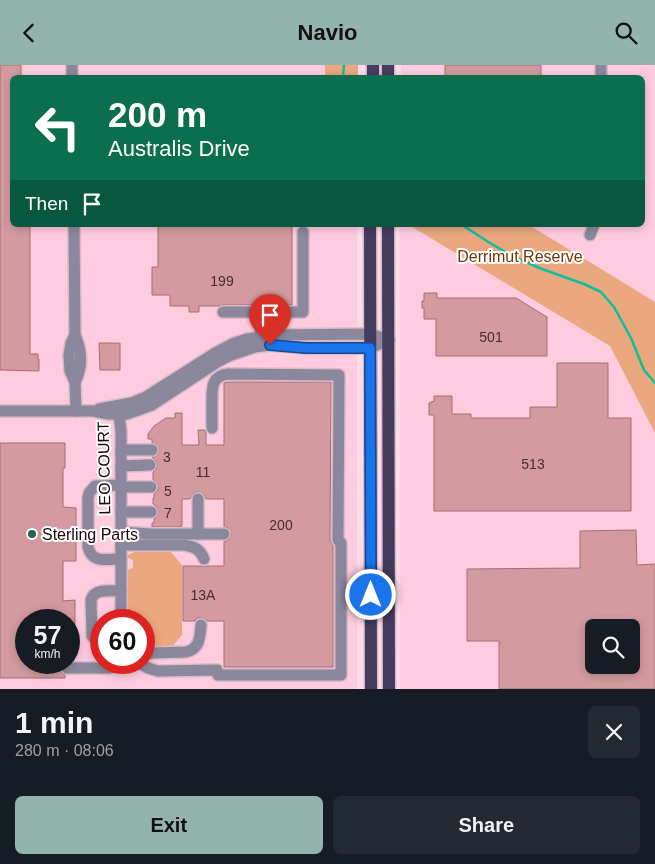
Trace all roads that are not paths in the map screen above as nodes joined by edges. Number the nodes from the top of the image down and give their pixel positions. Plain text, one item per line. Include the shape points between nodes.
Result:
1 (74, 227) edge
2 (370, 227) edge
3 (388, 227) edge
4 (303, 232) dead end
5 (223, 312) dead end
6 (260, 312) junction
7 (370, 333) junction
8 (389, 340) junction
9 (262, 341) junction
10 (236, 348) junction
11 (370, 348) junction
12 (242, 374) junction
13 (118, 410) junction
14 (0, 411) edge
15 (76, 411) junction
16 (212, 428) dead end
17 (121, 450) junction
18 (152, 450) dead end
19 (121, 465) junction
20 (150, 465) dead end
21 (121, 486) junction
22 (151, 487) dead end
23 (198, 499) dead end
24 (121, 512) junction
25 (151, 512) dead end
26 (121, 532) junction
27 (198, 534) junction
28 (224, 534) dead end
29 (121, 545) junction
30 (121, 559) junction
31 (204, 559) dead end
32 (121, 591) junction
33 (91, 609) edge
34 (121, 609) edge
35 (201, 625) dead end
36 (155, 653) edge
37 (155, 670) edge
38 (371, 689) edge
39 (389, 689) edge

1 - 15 street via 74,335 69,355 75,382
2 - 7 main road
3 - 8 main road
4 - 6 street via 303,312
5 - 6 street
6 - 9 street
7 - 8 street
7 - 9 street via 282,335
7 - 11 main road
8 - 11 street
8 - 39 main road
9 - 10 street
9 - 11 street via 306,348
10 - 12 street via 242,362
10 - 13 street via 195,365 146,397
11 - 38 main road
12 - 16 street via 224,375 215,380
12 - 37 street via 339,375 341,675 218,675 217,670
13 - 15 street
13 - 17 street, LEO COURT
14 - 15 street
17 - 18 street
17 - 19 street, LEO COURT
19 - 20 street
19 - 21 street, LEO COURT
21 - 22 street
21 - 24 street, LEO COURT
21 - 30 street via 95,487 89,493 88,547 97,559
23 - 27 street
24 - 25 street
24 - 26 street, LEO COURT
26 - 27 street
26 - 29 street, LEO COURT
27 - 28 street
29 - 30 street, LEO COURT
29 - 31 street via 184,545 199,550
30 - 32 street, LEO COURT
32 - 33 street via 95,593
32 - 34 street, LEO COURT
35 - 36 street via 199,642 191,651

